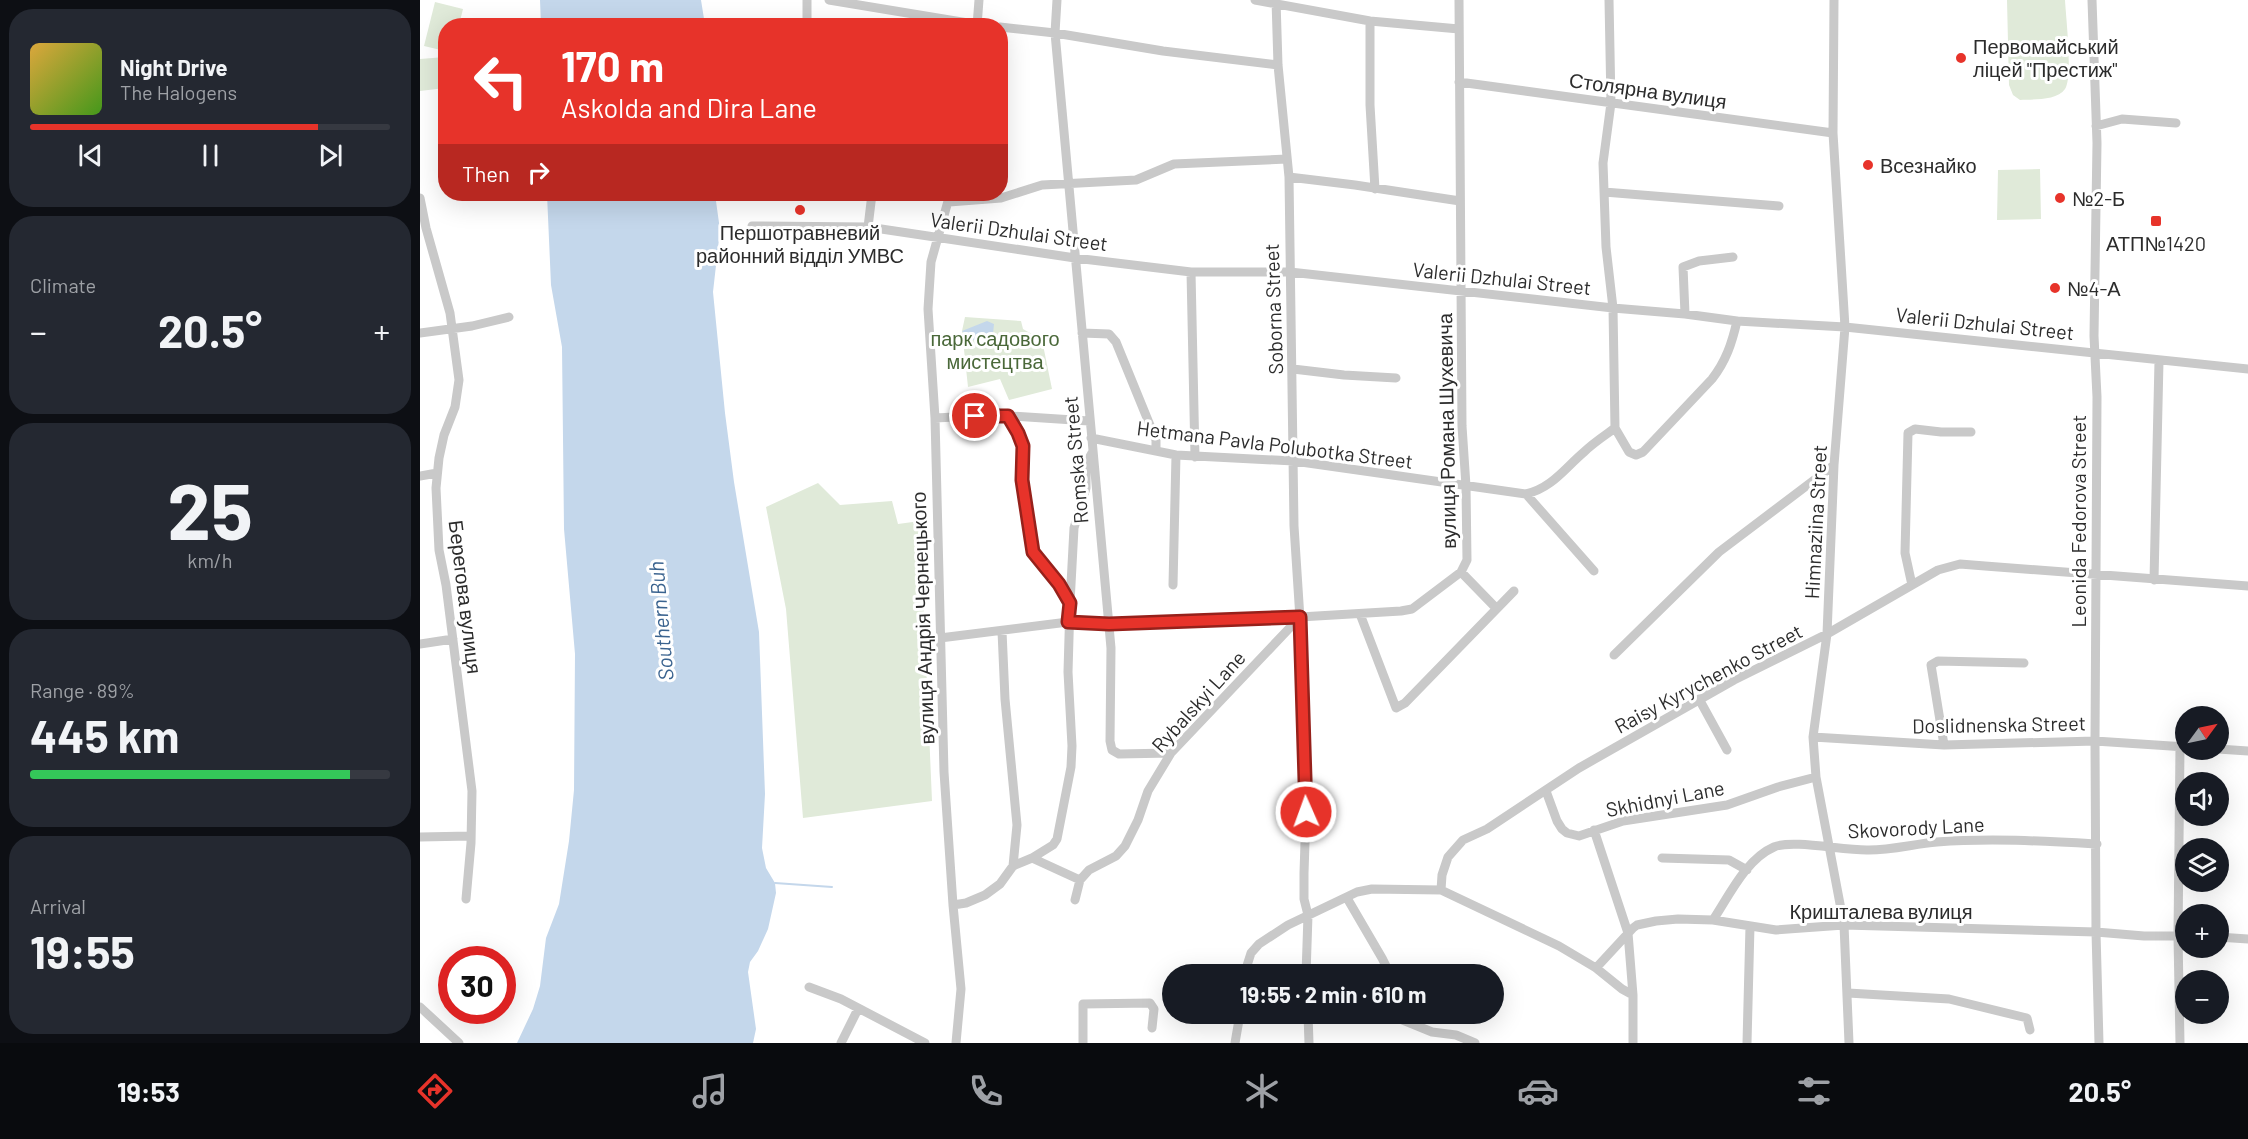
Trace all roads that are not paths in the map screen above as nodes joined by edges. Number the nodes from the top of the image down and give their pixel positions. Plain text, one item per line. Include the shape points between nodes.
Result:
1 (807, 0) edge
2 (829, 0) edge
3 (979, 0) edge
4 (1057, 0) edge
5 (1255, 0) edge
6 (1459, 0) edge
7 (1610, 0) edge
8 (1834, 0) edge
9 (2092, 0) edge
10 (1276, 1) edge
11 (807, 18) edge
12 (938, 18) edge
13 (980, 18) edge
14 (1370, 21) junction
15 (1008, 28) edge
16 (1459, 28) junction
17 (1055, 33) junction
18 (1278, 65) junction
19 (1459, 82) junction
20 (1611, 103) junction
21 (2176, 123) dead end
22 (2096, 126) junction
23 (1833, 133) junction
24 (1287, 159) junction
25 (1289, 177) junction
26 (1068, 183) junction
27 (1375, 189) junction
28 (1604, 192) junction
29 (1008, 196) edge
30 (420, 198) edge
31 (871, 201) edge
32 (948, 201) edge
33 (1460, 201) junction
34 (1779, 206) dead end
35 (752, 226) dead end
36 (868, 227) junction
37 (939, 237) junction
38 (1733, 257) dead end
39 (1075, 258) junction
40 (1191, 272) junction
41 (1290, 272) junction
42 (1461, 291) junction
43 (1613, 308) junction
44 (1685, 314) junction
45 (509, 317) dead end
46 (1737, 321) junction
47 (1845, 327) junction
48 (452, 330) junction
49 (420, 333) edge
50 (1082, 333) junction
51 (2095, 352) junction
52 (2159, 361) junction
53 (1293, 369) junction
54 (2248, 369) edge
55 (1396, 378) dead end
56 (1008, 416) junction
57 (935, 418) junction
58 (1089, 421) junction
59 (1615, 428) junction
60 (1971, 432) dead end
61 (1091, 438) junction
62 (1093, 451) junction
63 (1156, 451) junction
64 (1176, 454) junction
65 (1195, 456) junction
66 (1294, 461) junction
67 (1834, 465) junction
68 (437, 473) junction
69 (420, 476) edge
70 (1466, 486) junction
71 (1526, 494) junction
72 (1594, 571) dead end
73 (1461, 572) junction
74 (2097, 575) junction
75 (2154, 580) junction
76 (1173, 585) dead end
77 (1912, 585) junction
78 (2248, 586) edge
79 (1514, 591) dead end
80 (1070, 603) junction
81 (1496, 608) junction
82 (1359, 614) junction
83 (1300, 617) junction
84 (1068, 622) junction
85 (1109, 624) junction
86 (1002, 631) junction
87 (1827, 634) junction
88 (940, 638) junction
89 (453, 639) junction
90 (420, 644) edge
91 (1614, 655) dead end
92 (2024, 663) dead end
93 (1699, 699) junction
94 (1813, 737) junction
95 (2095, 741) junction
96 (1944, 745) junction
97 (2175, 746) edge
98 (1727, 750) dead end
99 (2229, 750) edge
100 (2248, 751) edge
101 (1171, 753) junction
102 (2183, 760) edge
103 (1815, 777) junction
104 (1546, 791) junction
105 (1594, 830) junction
106 (471, 836) junction
107 (420, 837) edge
108 (2097, 844) junction
109 (1830, 849) junction
110 (1032, 858) junction
111 (1662, 858) dead end
112 (1013, 866) junction
113 (1747, 870) junction
114 (1080, 880) junction
115 (1442, 890) junction
116 (1347, 898) junction
117 (466, 899) dead end
118 (1076, 900) dead end
119 (2182, 904) edge
120 (953, 905) junction
121 (1308, 915) junction
122 (1713, 920) junction
123 (1844, 925) junction
124 (1750, 926) junction
125 (2096, 932) junction
126 (1628, 933) junction
127 (2175, 936) edge
128 (2229, 938) edge
129 (2248, 939) edge
130 (2182, 958) edge
131 (1248, 964) edge
132 (1306, 964) edge
133 (1385, 964) edge
134 (1596, 968) junction
135 (809, 987) dead end
136 (1848, 993) junction
137 (1633, 995) junction
138 (420, 1007) edge
139 (858, 1009) junction
140 (1238, 1024) edge
141 (1309, 1024) edge
142 (1412, 1024) edge
143 (1152, 1028) dead end
144 (2030, 1030) dead end
145 (1432, 1032) junction
146 (459, 1043) edge
147 (841, 1043) edge
148 (925, 1043) edge
149 (956, 1043) edge
150 (1083, 1043) edge
151 (1235, 1043) edge
152 (1310, 1043) edge
153 (1427, 1043) edge
154 (1474, 1043) edge
155 (1633, 1043) edge
156 (1747, 1043) edge
157 (1849, 1043) edge
158 (2099, 1043) edge
159 (2180, 1043) edge

1 - 11 street
2 - 12 street
3 - 13 street
4 - 17 street, Romska Street
5 - 10 street
6 - 16 street, вулиця Романа Шухевича
7 - 20 street
8 - 23 street, Himnaziina Street
9 - 22 street, Leonida Fedorova Street
10 - 14 street
10 - 18 street, Soborna Street
14 - 16 street
14 - 27 street
15 - 17 street
16 - 19 street, вулиця Романа Шухевича
17 - 18 street
17 - 26 street, Romska Street
18 - 24 street, Soborna Street
19 - 20 street, Столярна вулиця
19 - 33 street, вулиця Романа Шухевича
20 - 23 street, Столярна вулиця
20 - 28 street via 1603,163
21 - 22 street via 2122,119
22 - 51 street, Leonida Fedorova Street
23 - 47 street, Himnaziina Street
24 - 25 street, Soborna Street
24 - 26 street via 1174,164 1136,180
25 - 27 street
25 - 41 street, Soborna Street
26 - 29 street via 1042,185
26 - 39 street, Romska Street
27 - 33 street
28 - 34 street
28 - 43 street
30 - 48 street, Берегова вулиця
31 - 36 street
32 - 37 street, вулиця Андрія Чернецького
33 - 42 street, вулиця Романа Шухевича
35 - 36 street, Valerii Dzhulai Street
36 - 37 street, Valerii Dzhulai Street
37 - 39 street, Valerii Dzhulai Street
37 - 57 street, вулиця Андрія Чернецького via 931,262 928,301
38 - 44 street via 1683,267
39 - 40 street, Valerii Dzhulai Street
39 - 50 street, Romska Street
40 - 41 street, Valerii Dzhulai Street
40 - 65 street
41 - 42 street, Valerii Dzhulai Street
41 - 53 street, Soborna Street
42 - 43 street, Valerii Dzhulai Street
42 - 70 street, вулиця Романа Шухевича
43 - 44 street, Valerii Dzhulai Street
43 - 59 street
44 - 46 street, Valerii Dzhulai Street
45 - 48 street
46 - 47 street, Valerii Dzhulai Street
46 - 59 street via 1722,366 1643,452 1629,452
47 - 51 street, Valerii Dzhulai Street
47 - 67 street, Himnaziina Street
48 - 49 street
48 - 68 street, Берегова вулиця via 459,380
50 - 58 street, Romska Street
50 - 63 street via 1109,334 1116,342 1156,440
51 - 52 street, Valerii Dzhulai Street
51 - 74 street, Leonida Fedorova Street
52 - 54 street, Valerii Dzhulai Street
52 - 75 street
53 - 55 street
53 - 66 street, Soborna Street
56 - 57 street
56 - 58 street
56 - 80 street via 1023,446 1022,480 1033,552
57 - 88 street, вулиця Андрія Чернецького
58 - 61 street, Romska Street
59 - 71 street via 1552,483
60 - 77 street via 1915,429 1908,433 1905,553
61 - 62 street, Romska Street
61 - 63 street, Hetmana Pavla Polubotka Street
62 - 80 street via 1086,464 1086,488 1074,528
62 - 85 street, Romska Street
63 - 64 street, Hetmana Pavla Polubotka Street
64 - 65 street, Hetmana Pavla Polubotka Street
64 - 76 street
65 - 66 street, Hetmana Pavla Polubotka Street
66 - 70 street, Hetmana Pavla Polubotka Street
66 - 83 street, Soborna Street
67 - 87 street, Himnaziina Street
67 - 91 street via 1719,552
68 - 69 street
68 - 89 street, Берегова вулиця via 439,550
70 - 71 street, Hetmana Pavla Polubotka Street
70 - 73 street, вулиця Романа Шухевича via 1467,560
71 - 72 street
73 - 81 street
73 - 82 street, вулиця Романа Шухевича via 1412,609
74 - 75 street, Raisy Kyrychenko Street
74 - 77 street, Raisy Kyrychenko Street via 1960,564 1938,570
74 - 95 street, Leonida Fedorova Street
75 - 78 street, Raisy Kyrychenko Street
77 - 87 street, Raisy Kyrychenko Street
79 - 81 street
80 - 84 street
81 - 82 street via 1396,708
82 - 83 street, вулиця Романа Шухевича
83 - 85 street, вулиця Романа Шухевича
83 - 101 street, Rybalskyi Lane
83 - 121 street, Soborna Street via 1306,812 1304,894
84 - 85 street, вулиця Романа Шухевича
84 - 86 street, вулиця Романа Шухевича
84 - 110 street via 1071,767 1057,839
85 - 101 street, Romska Street via 1112,750 1119,754
86 - 88 street, вулиця Романа Шухевича
86 - 112 street via 1017,825
87 - 93 street, Raisy Kyrychenko Street
87 - 94 street, Himnaziina Street
88 - 120 street, вулиця Андрія Чернецького
89 - 90 street
89 - 106 street, Берегова вулиця via 472,791
92 - 96 street via 1931,664
93 - 98 street
93 - 104 street, Raisy Kyrychenko Street
94 - 96 street, Doslidnenska Street
94 - 103 street, Himnaziina Street
95 - 96 street, Doslidnenska Street
95 - 97 street, Doslidnenska Street
95 - 108 street, Leonida Fedorova Street
99 - 100 street
101 - 114 street, Rybalskyi Lane via 1148,791 1125,846
102 - 119 street
103 - 105 street, Skhidnyi Lane via 1727,805 1623,821
103 - 109 street, Himnaziina Street
104 - 105 street, Skhidnyi Lane via 1557,820 1567,833 1579,836
104 - 115 street, Raisy Kyrychenko Street via 1463,840 1448,857
105 - 126 street
106 - 107 street
106 - 117 street, Берегова вулиця
108 - 109 street, Skovorody Lane via 2020,840
108 - 125 street, Leonida Fedorova Street
109 - 113 street, Skovorody Lane via 1786,843 1763,853
109 - 123 street, Himnaziina Street
110 - 112 street
110 - 114 street
111 - 113 street via 1730,860
112 - 120 street via 1000,884 985,895
113 - 122 street, Skovorody Lane
114 - 118 street
115 - 116 street via 1372,889
115 - 134 street
116 - 121 street
116 - 133 street
120 - 149 street, вулиця Андрія Чернецького via 961,989
121 - 131 street via 1258,944
121 - 132 street, Soborna Street
122 - 124 street, Кришталева вулиця
122 - 126 street, Кришталева вулиця via 1656,921 1637,925
123 - 124 street, Кришталева вулиця via 1776,930
123 - 125 street, Кришталева вулиця
123 - 136 street, Himnaziina Street
124 - 156 street
125 - 127 street, Кришталева вулиця
125 - 158 street, Leonida Fedorova Street
126 - 134 street, Кришталева вулиця
126 - 137 street
128 - 129 street
130 - 159 street
134 - 137 street
135 - 139 street
136 - 144 street via 1948,999 2027,1018
136 - 157 street, Himnaziina Street
137 - 155 street
138 - 146 street
139 - 147 street
139 - 148 street
140 - 151 street
141 - 152 street
142 - 145 street
143 - 150 street via 1155,1009 1150,1003 1083,1004
145 - 153 street
145 - 154 street via 1456,1035

